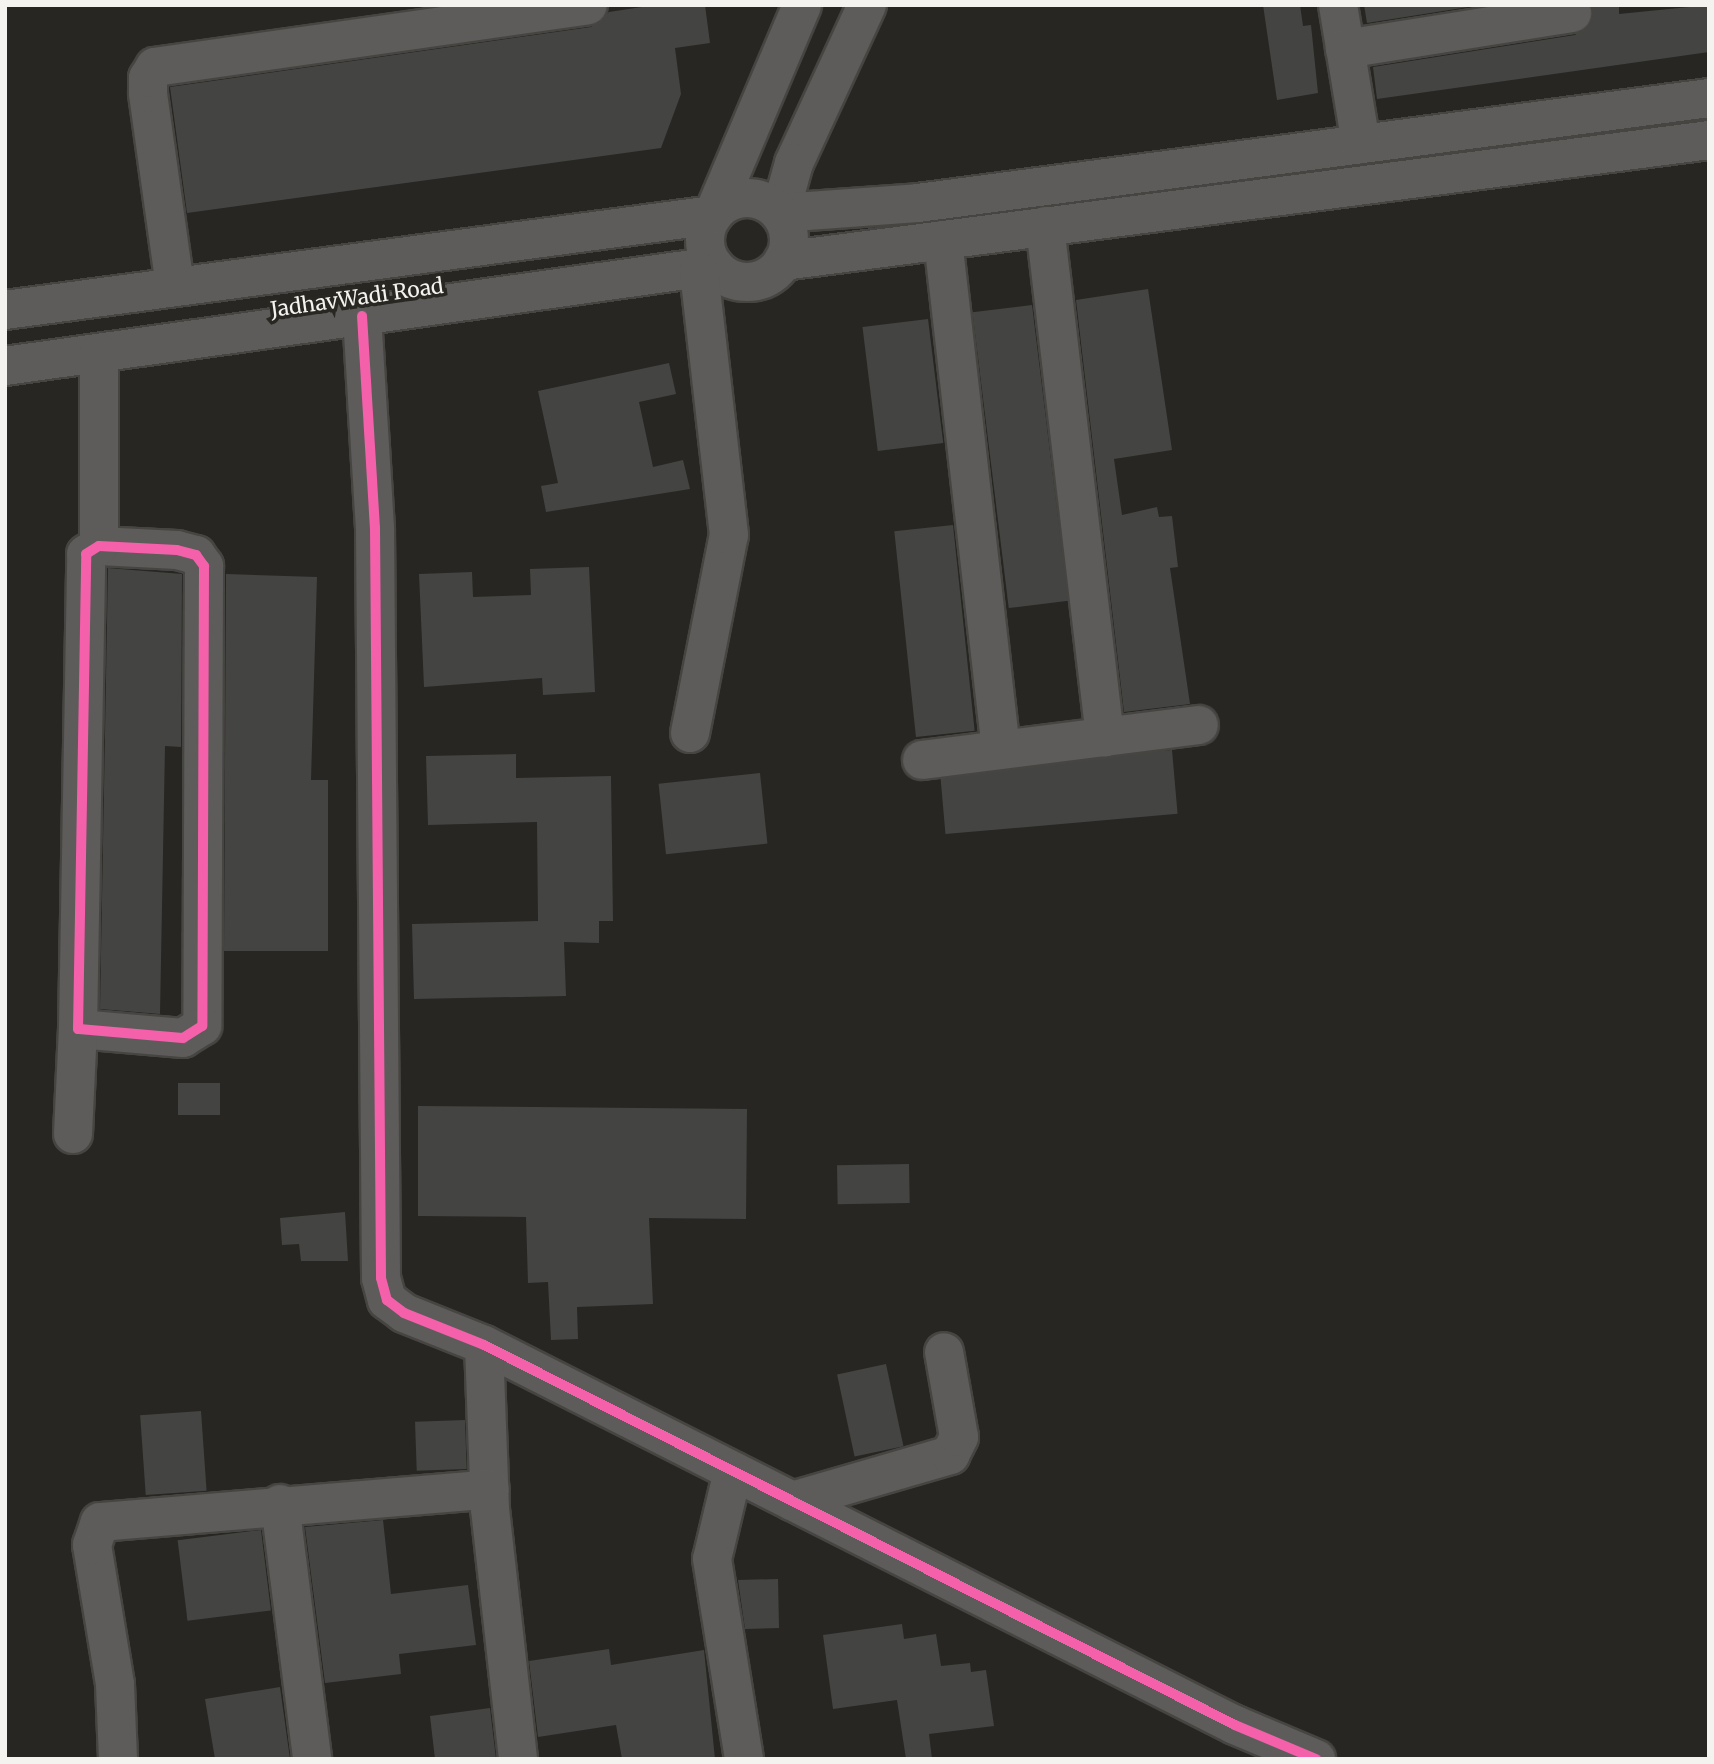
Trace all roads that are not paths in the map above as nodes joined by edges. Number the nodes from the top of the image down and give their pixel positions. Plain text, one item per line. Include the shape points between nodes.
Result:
1 (588, 5) edge
2 (802, 5) edge
3 (867, 5) edge
4 (1338, 5) edge
5 (1572, 13) dead end
6 (1423, 20) edge
7 (1345, 49) junction
8 (1709, 98) edge
9 (1709, 140) edge
10 (1361, 144) junction
11 (780, 213) junction
12 (713, 215) junction
13 (1045, 226) junction
14 (943, 240) junction
15 (783, 261) junction
16 (706, 269) junction
17 (175, 286) junction
18 (5, 310) edge
19 (362, 316) junction
20 (99, 353) junction
21 (5, 366) edge
22 (99, 546) junction
23 (1199, 725) dead end
24 (690, 733) dead end
25 (1105, 737) junction
26 (1001, 750) junction
27 (922, 760) dead end
28 (78, 1029) junction
29 (73, 1133) dead end
30 (484, 1345) junction
31 (944, 1352) dead end
32 (733, 1471) junction
33 (490, 1489) junction
34 (792, 1501) junction
35 (280, 1504) junction
36 (118, 1759) edge
37 (312, 1759) edge
38 (518, 1759) edge
39 (744, 1759) edge
40 (1316, 1759) edge

1 - 17 street via 155,67 148,78 148,93
2 - 12 street
3 - 11 street via 794,163
4 - 7 street
5 - 6 street
6 - 7 street
7 - 10 street
8 - 10 street
9 - 13 street
10 - 11 street via 918,203
11 - 12 street, JadhavWadi Road via 746,198
11 - 15 street via 789,237
12 - 16 street via 704,241
12 - 17 street, JadhavWadi Road
13 - 14 street
13 - 25 street
14 - 15 street
14 - 26 street
15 - 16 street via 774,272 750,282
16 - 19 street, JadhavWadi Road
16 - 24 street via 729,535
17 - 18 street, JadhavWadi Road
19 - 20 street, JadhavWadi Road
19 - 30 street via 375,528 381,1278 387,1300 404,1313
20 - 21 street, JadhavWadi Road
20 - 22 street
22 - 28 street via 86,554
22 - 28 street via 177,550 195,555 204,566 202,1026 183,1038
23 - 25 street
25 - 26 street
26 - 27 street
28 - 29 street
30 - 32 street
30 - 33 street
31 - 34 street via 959,1437 950,1455
32 - 34 street
32 - 39 street via 712,1559
33 - 35 street
33 - 38 street
34 - 40 street via 1235,1725
35 - 36 street via 123,1516 100,1522 93,1530 115,1684
35 - 37 street

